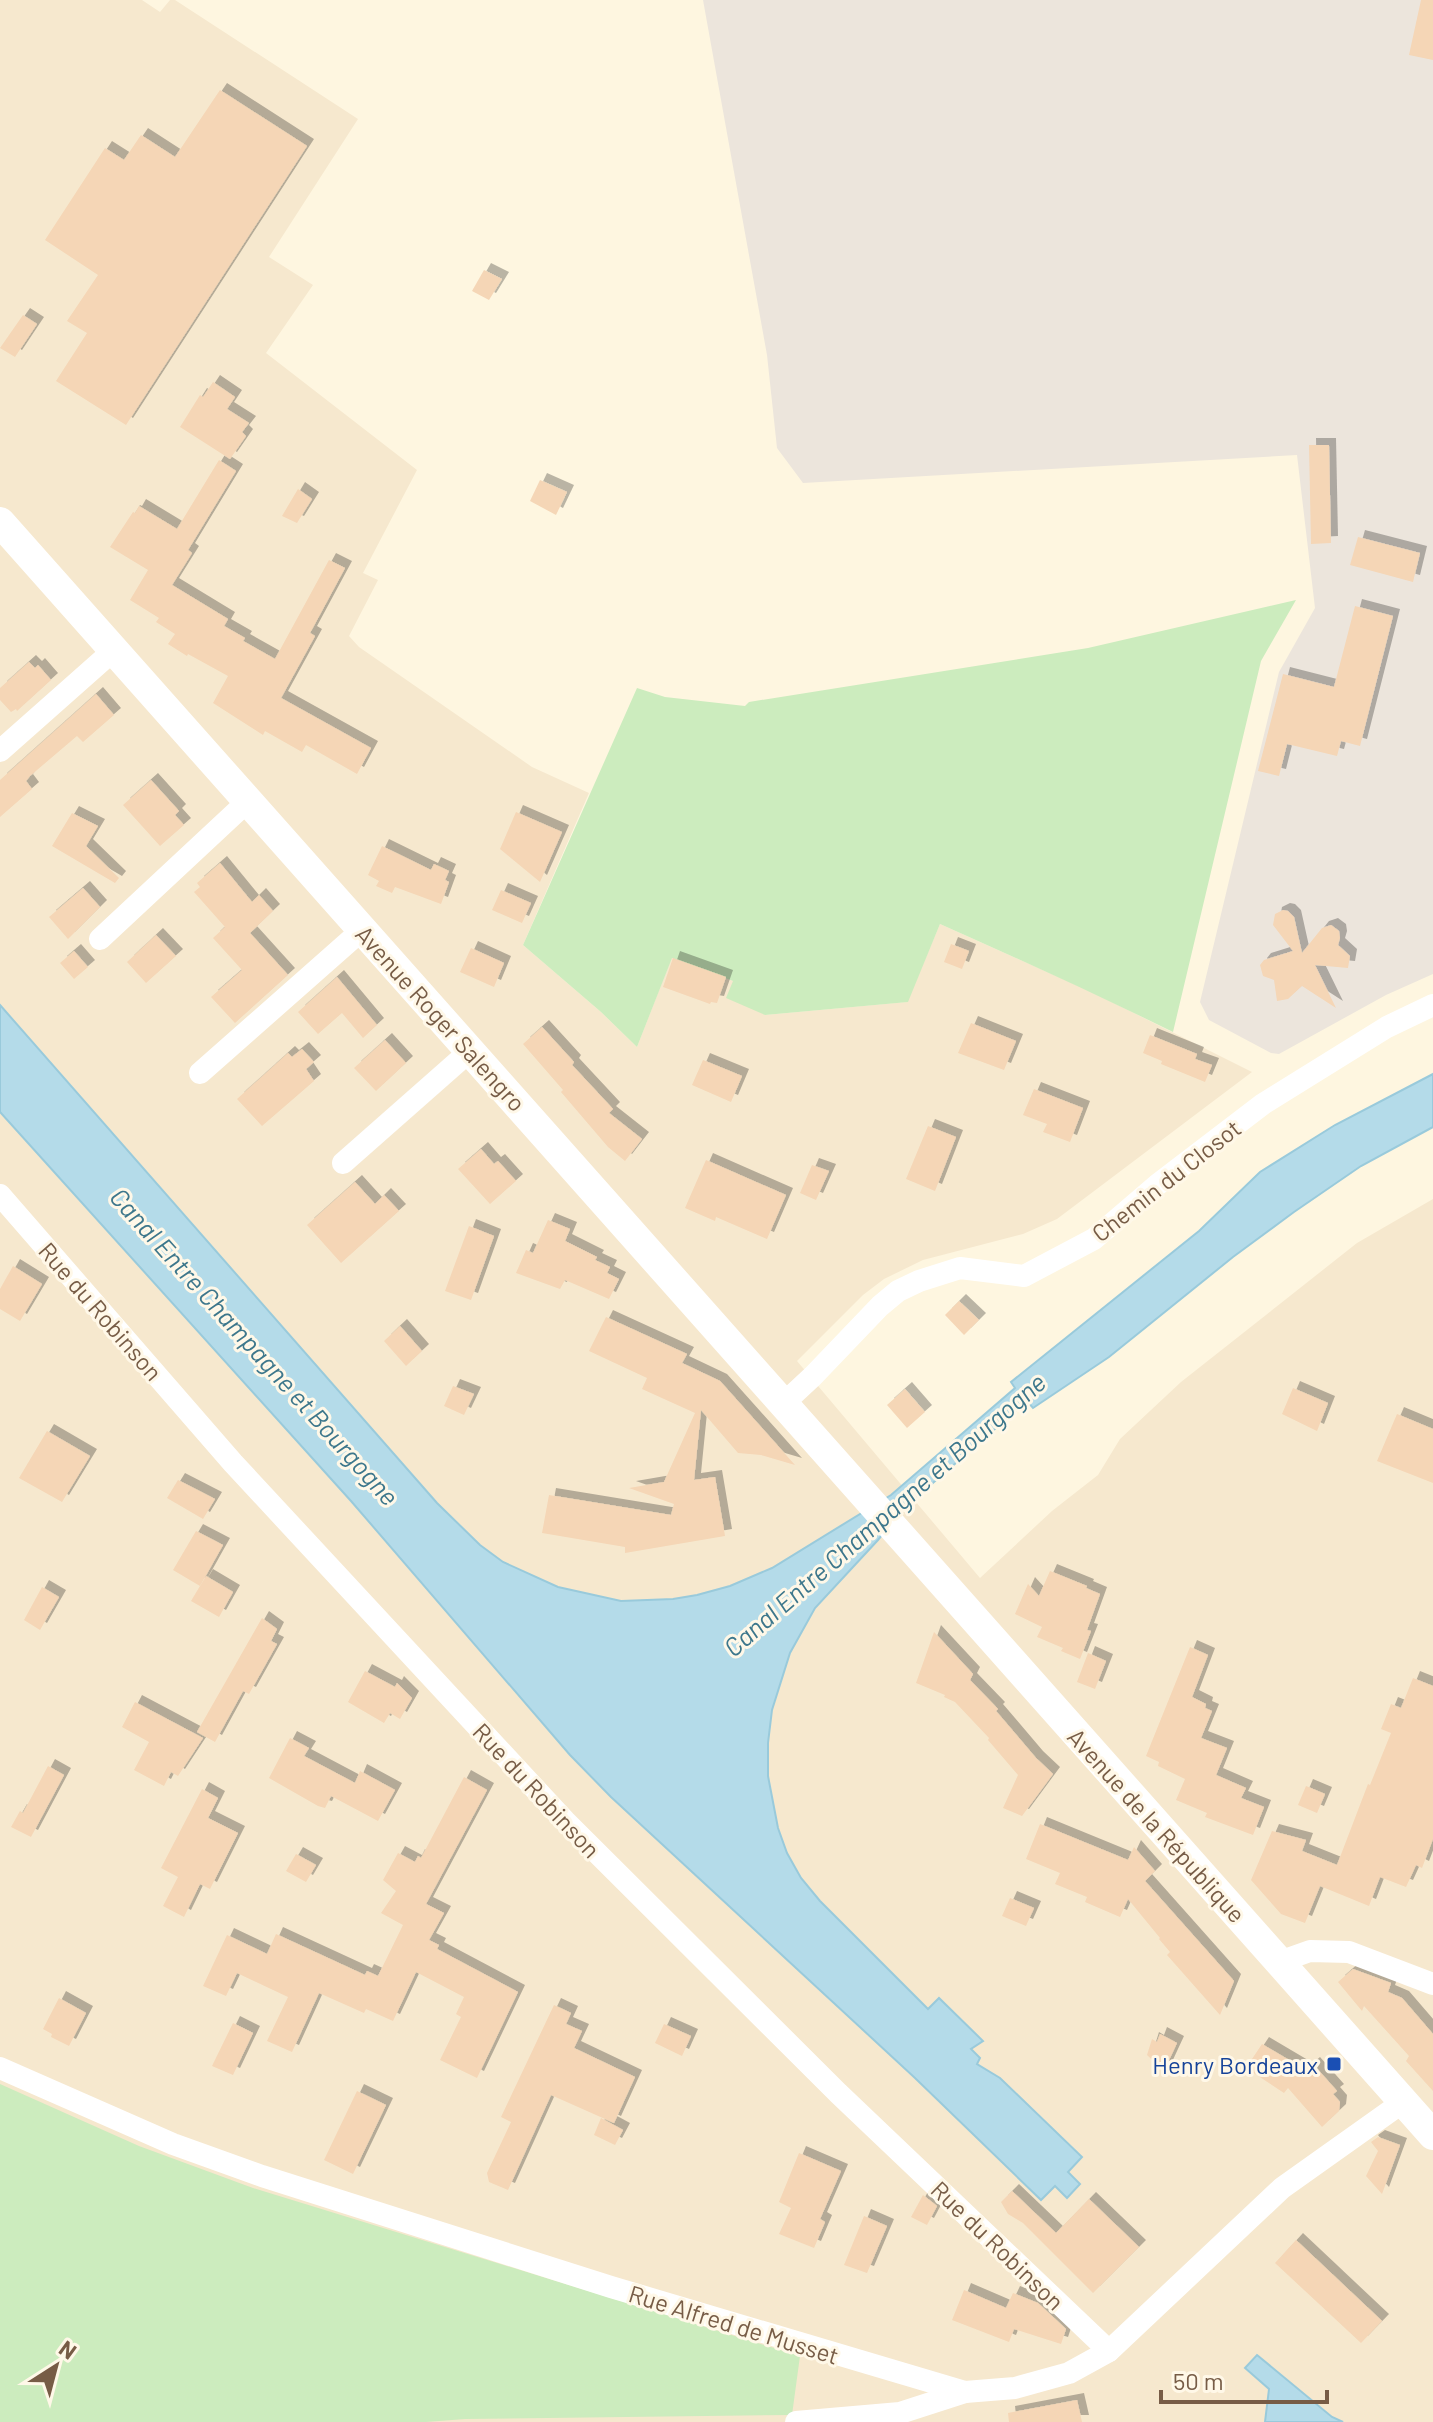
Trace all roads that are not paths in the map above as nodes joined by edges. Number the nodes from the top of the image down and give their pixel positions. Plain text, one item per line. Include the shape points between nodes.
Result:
1 (0, 522) edge
2 (114, 650) junction
3 (0, 751) edge
4 (248, 801) junction
5 (362, 930) junction
6 (100, 939) dead end
7 (1433, 1005) edge
8 (470, 1051) junction
9 (200, 1073) dead end
10 (343, 1163) dead end
11 (0, 1195) edge
12 (783, 1404) junction
13 (881, 1515) joint
14 (1279, 1962) junction
15 (1433, 1984) edge
16 (0, 2068) edge
17 (1403, 2102) junction
18 (1433, 2135) edge
19 (1109, 2351) junction
20 (965, 2392) junction
21 (796, 2422) edge

1 - 2 main road, Avenue Roger Salengro
2 - 3 street
2 - 4 main road, Avenue Roger Salengro
4 - 5 main road, Avenue Roger Salengro
4 - 6 street
5 - 8 main road, Avenue Roger Salengro
5 - 9 street
7 - 12 street, Chemin du Closot via 1387,1027 1263,1104 1094,1239 1024,1276 960,1268 898,1291
8 - 10 street
8 - 12 main road, Avenue Roger Salengro
11 - 19 street, Rue du Robinson via 233,1463 565,1821 838,2093
12 - 13 main road, Avenue Roger Salengro
13 - 14 main road, Avenue de la République
14 - 15 street via 1310,1951 1349,1952
14 - 17 main road, Avenue de la République
16 - 20 street, Rue Alfred de Musset via 173,2144 262,2176
17 - 18 main road, Avenue de la République
17 - 19 street, Rue Alfred de Musset via 1282,2188
19 - 20 street, Rue Alfred de Musset via 1069,2373 1015,2388
20 - 21 street via 900,2413

